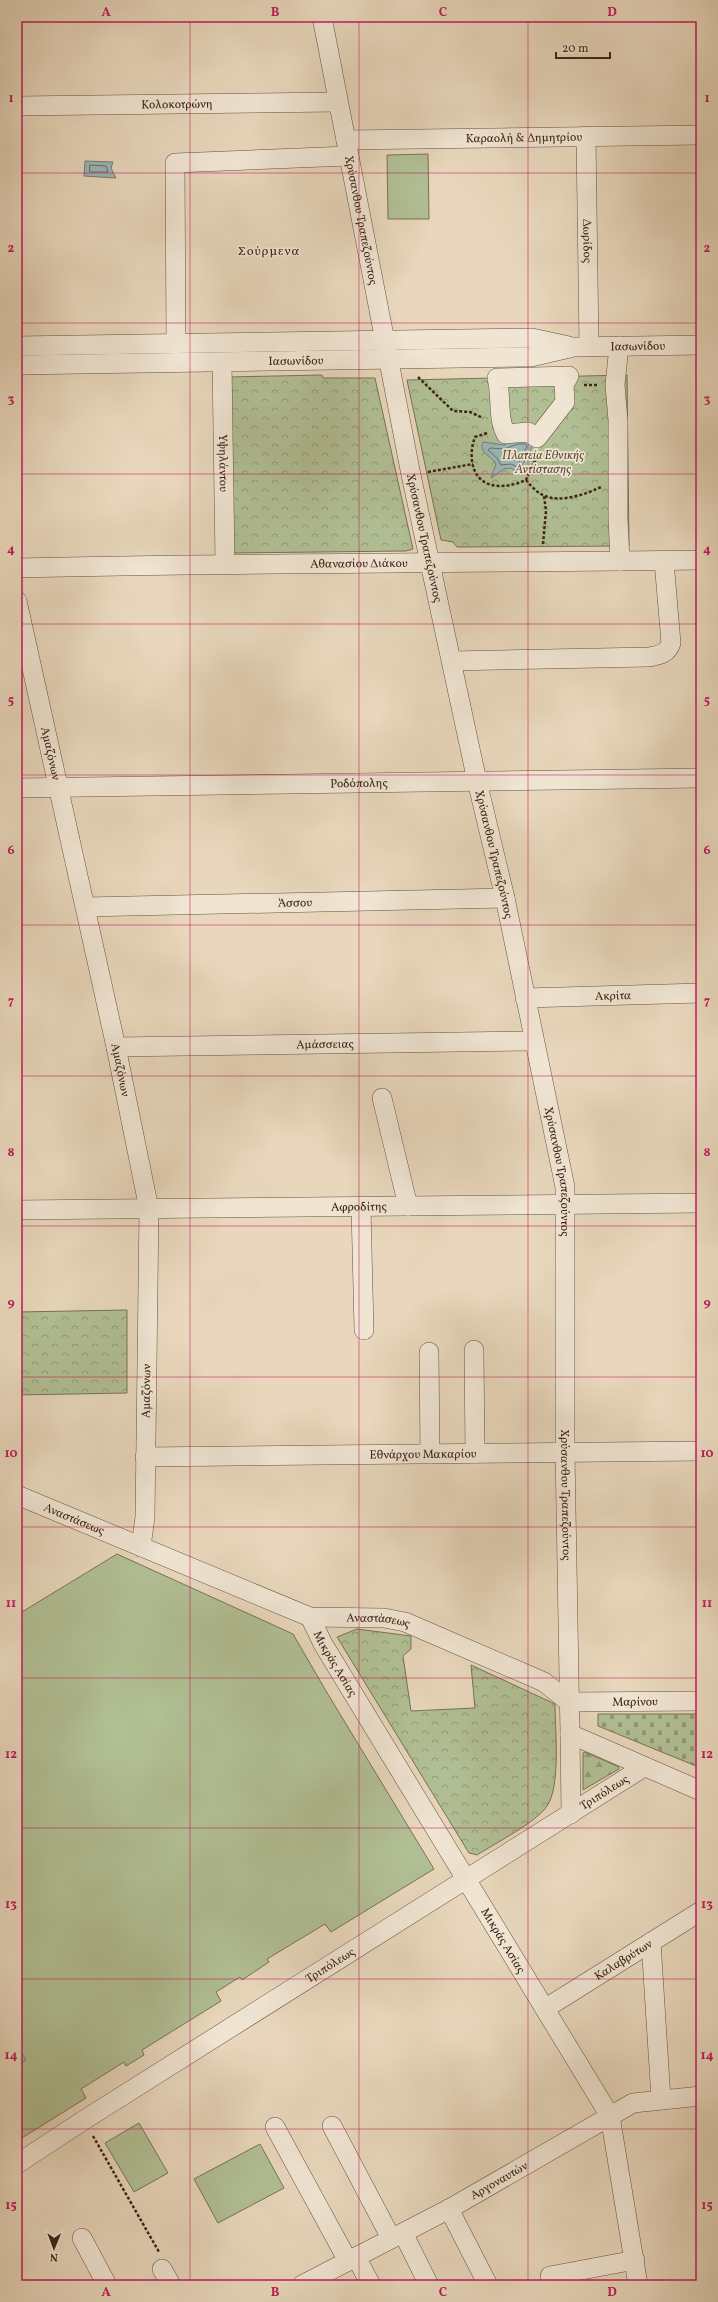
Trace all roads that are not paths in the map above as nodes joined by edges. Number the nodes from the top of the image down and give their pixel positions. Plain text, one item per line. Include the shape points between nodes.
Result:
1 (322, 17) edge
2 (338, 102) junction
3 (17, 106) edge
4 (701, 135) edge
5 (586, 136) junction
6 (348, 148) junction
7 (386, 341) junction
8 (176, 344) junction
9 (701, 345) edge
10 (17, 346) edge
11 (619, 346) junction
12 (581, 347) junction
13 (389, 361) junction
14 (222, 363) junction
15 (17, 365) edge
16 (537, 438) joint
17 (701, 560) edge
18 (620, 561) junction
19 (664, 561) junction
20 (431, 562) junction
21 (225, 563) junction
22 (17, 568) edge
23 (17, 601) edge
24 (452, 661) junction
25 (701, 778) edge
26 (477, 781) junction
27 (17, 788) edge
28 (58, 788) junction
29 (505, 898) junction
30 (85, 907) junction
31 (701, 993) edge
32 (525, 998) junction
33 (533, 1041) junction
34 (116, 1047) junction
35 (382, 1098) dead end
36 (701, 1203) edge
37 (566, 1204) junction
38 (408, 1206) junction
39 (361, 1207) junction
40 (148, 1209) junction
41 (17, 1210) edge
42 (364, 1330) dead end
43 (474, 1350) dead end
44 (429, 1352) dead end
45 (701, 1451) edge
46 (565, 1452) junction
47 (475, 1453) junction
48 (430, 1454) junction
49 (145, 1456) junction
50 (17, 1496) edge
51 (141, 1547) junction
52 (310, 1617) junction
53 (701, 1701) edge
54 (569, 1702) junction
55 (570, 1734) junction
56 (644, 1767) junction
57 (701, 1792) edge
58 (571, 1814) junction
59 (466, 1879) junction
60 (701, 1911) edge
61 (651, 1942) junction
62 (546, 2008) junction
63 (701, 2096) edge
64 (661, 2099) junction
65 (610, 2116) junction
66 (332, 2126) dead end
67 (275, 2127) dead end
68 (17, 2164) edge
69 (449, 2209) junction
70 (397, 2235) junction
71 (82, 2238) dead end
72 (352, 2259) junction
73 (635, 2260) junction
74 (162, 2269) road end
75 (550, 2276) dead end
76 (107, 2285) edge
77 (171, 2285) edge
78 (302, 2285) edge
79 (371, 2285) edge
80 (429, 2285) edge
81 (488, 2285) edge
82 (638, 2285) edge

1 - 2 street, Χρύσανθου Τραπεζούντος
2 - 3 street, Κολοκοτρώνη
2 - 6 street, Χρύσανθου Τραπεζούντος
4 - 5 street, Καραολή & Δημητρίου
5 - 6 street, Καραολή & Δημητρίου
5 - 12 street, Δωρίδος
6 - 7 street, Χρύσανθου Τραπεζούντος
6 - 8 street, Καραολή & Δημητρίου via 175,163
7 - 8 street, Ιασωνίδου
7 - 12 street, Ιασωνίδου via 532,338
7 - 13 street, Χρύσανθου Τραπεζούντος
8 - 10 street, Ιασωνίδου
9 - 11 street, Ιασωνίδου
11 - 12 street, Ιασωνίδου
11 - 18 street via 615,385 620,479
12 - 13 street, Ιασωνίδου via 531,357
13 - 14 street, Ιασωνίδου
13 - 20 street, Χρύσανθου Τραπεζούντος
14 - 15 street, Ιασωνίδου
14 - 21 street, Υψηλάντου
16 - 16 street via 565,402 565,382 569,376 497,378 501,404 500,424 506,434 528,432
17 - 19 street, Αθανασίου Διάκου
18 - 19 street, Αθανασίου Διάκου
18 - 20 street, Αθανασίου Διάκου
19 - 24 street via 671,643 662,655
20 - 21 street, Αθανασίου Διάκου via 284,565
20 - 24 street, Χρύσανθου Τραπεζούντος
21 - 22 street, Αθανασίου Διάκου
23 - 28 street, Αμαζόνων
24 - 26 street, Χρύσανθου Τραπεζούντος
25 - 26 street, Ροδόπολης
26 - 28 street, Ροδόπολης
26 - 29 street, Χρύσανθου Τραπεζούντος
27 - 28 street, Ροδόπολης
28 - 30 street, Αμαζόνων
29 - 30 street, Άσσου
29 - 32 street, Χρύσανθου Τραπεζούντος
30 - 34 street, Αμαζόνων
31 - 32 street, Ακρίτα
32 - 33 street, Χρύσανθου Τραπεζούντος
33 - 34 street, Αμάσσειας
33 - 37 street, Χρύσανθου Τραπεζούντος via 565,1187
34 - 40 street, Αμαζόνων
35 - 38 street
36 - 37 street, Αφροδίτης
37 - 38 street, Αφροδίτης
37 - 46 street, Χρύσανθου Τραπεζούντος
38 - 39 street, Αφροδίτης
39 - 40 street, Αφροδίτης
39 - 42 street
40 - 41 street, Αφροδίτης
40 - 49 street, Αμαζόνων
43 - 47 street
44 - 48 street
45 - 46 street, Εθνάρχου Μακαρίου
46 - 47 street, Εθνάρχου Μακαρίου
46 - 54 street, Χρύσανθου Τραπεζούντος
47 - 48 street, Εθνάρχου Μακαρίου
48 - 49 street, Εθνάρχου Μακαρίου
49 - 51 street, Αμαζόνων via 145,1517
50 - 51 street, Αναστάσεως
51 - 52 street, Αναστάσεως
52 - 54 street, Αναστάσεως via 384,1618 406,1622 544,1682
52 - 59 street, Μικράς Ασίας via 323,1644
53 - 54 street, Μαρίνου
54 - 55 street
55 - 56 street
55 - 58 street
56 - 57 street
56 - 58 street, Τριπόλεως
58 - 59 street, Τριπόλεως
59 - 62 street, Μικράς Ασίας
59 - 68 street, Τριπόλεως
60 - 61 street, Καλαβρύτων
61 - 62 street, Καλαβρύτων
61 - 64 street
62 - 65 street, Μικράς Ασίας
63 - 64 street, Αργοναυτών
64 - 65 street, Αργοναυτών via 633,2103
65 - 69 street, Αργοναυτών
65 - 73 street, Μικράς Ασίας
66 - 70 street
67 - 72 street
69 - 70 street, Αργοναυτών
69 - 81 street
70 - 72 street, Αργοναυτών
70 - 80 street
71 - 76 street
72 - 78 street, Αργοναυτών
72 - 79 street
73 - 75 street
73 - 82 street, Μικράς Ασίας
74 - 77 street

